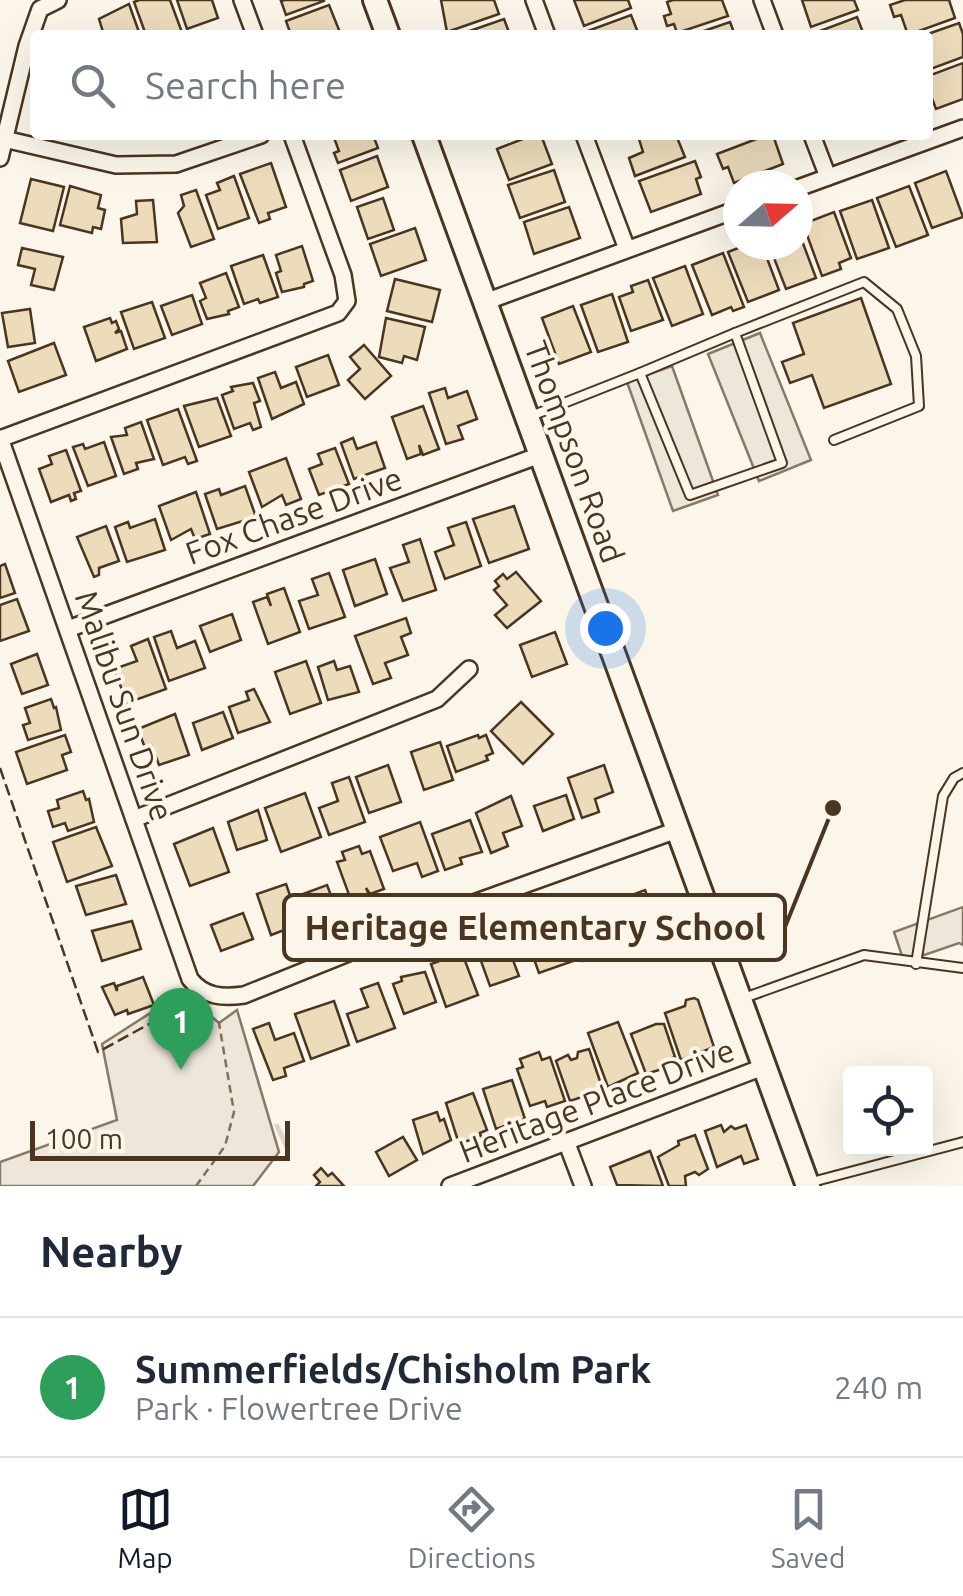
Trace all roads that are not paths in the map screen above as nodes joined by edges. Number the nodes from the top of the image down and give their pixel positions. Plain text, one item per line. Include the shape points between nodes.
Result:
1 (58, 0) edge
2 (242, 0) edge
3 (375, 0) edge
4 (534, 0) edge
5 (762, 0) edge
6 (33, 30) edge
7 (253, 30) edge
8 (386, 30) edge
9 (545, 30) edge
10 (773, 30) edge
11 (30, 37) edge
12 (963, 128) edge
13 (2, 138) edge
14 (933, 139) edge
15 (246, 140) edge
16 (294, 140) edge
17 (426, 140) edge
18 (586, 140) edge
19 (814, 140) edge
20 (930, 140) edge
21 (0, 158) edge
22 (828, 177) junction
23 (813, 182) edge
24 (723, 214) edge
25 (627, 249) junction
26 (485, 302) junction
27 (735, 333) junction
28 (640, 373) junction
29 (527, 418) junction
30 (0, 438) edge
31 (834, 440) dead end
32 (540, 455) junction
33 (68, 629) junction
34 (469, 668) dead end
35 (963, 773) edge
36 (134, 819) junction
37 (677, 830) junction
38 (916, 964) junction
39 (963, 968) edge
40 (739, 1000) junction
41 (763, 1068) junction
42 (566, 1141) junction
43 (963, 1142) edge
44 (808, 1184) edge
45 (450, 1186) edge
46 (582, 1186) edge

1 - 6 street via 40,9
2 - 7 street
3 - 8 street
4 - 9 street
5 - 10 street
11 - 13 street
12 - 14 street
13 - 15 street via 116,165 176,164
13 - 21 street
16 - 30 street via 343,276 347,301 338,313
17 - 26 street, Thompson Road
18 - 25 street
19 - 22 street
20 - 22 street
22 - 23 street
24 - 25 street
25 - 26 street
26 - 29 street, Thompson Road
27 - 28 lane
27 - 28 lane via 782,463 690,495
27 - 31 lane via 864,282 897,308 916,356 919,406
28 - 29 lane
29 - 32 street, Thompson Road
30 - 33 street, Malibu Sun Drive
32 - 33 street, Fox Chase Drive
32 - 37 street, Thompson Road
33 - 36 street, Malibu Sun Drive
34 - 36 street via 437,700
35 - 38 lane via 943,796
36 - 37 street, Malibu Sun Drive via 190,979 224,998
37 - 40 street, Thompson Road
38 - 39 lane
38 - 40 lane via 864,956
40 - 41 street, Thompson Road
41 - 42 street, Heritage Place Drive
41 - 44 street, Thompson Road
42 - 45 street, Heritage Place Drive
42 - 46 street
43 - 44 lane

